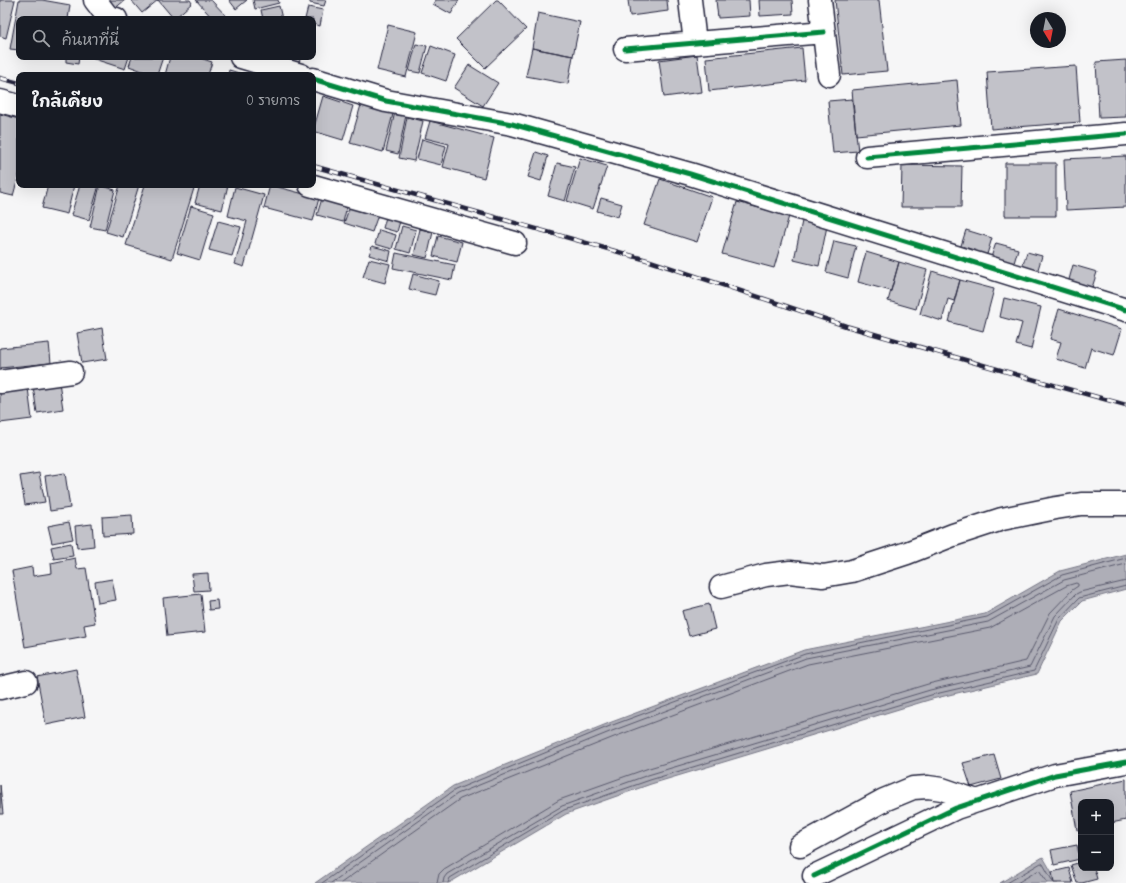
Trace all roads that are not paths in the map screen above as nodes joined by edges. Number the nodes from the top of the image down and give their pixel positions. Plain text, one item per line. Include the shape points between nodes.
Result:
1 (95, 0) edge
2 (690, 0) edge
3 (820, 0) edge
4 (107, 16) edge
5 (824, 32) junction
6 (695, 43) junction
7 (625, 49) dead end
8 (251, 60) edge
9 (291, 72) edge
10 (829, 75) dead end
11 (316, 80) edge
12 (0, 101) edge
13 (16, 105) edge
14 (1126, 134) edge
15 (867, 157) dead end
16 (316, 187) edge
17 (515, 243) dead end
18 (1126, 310) edge
19 (71, 372) dead end
20 (0, 382) edge
21 (1126, 504) edge
22 (721, 587) dead end
23 (26, 682) dead end
24 (0, 688) edge
25 (1126, 762) edge
26 (977, 801) junction
27 (800, 846) dead end
28 (814, 876) dead end

1 - 4 street
2 - 6 street
3 - 5 street
5 - 6 street
5 - 10 street
6 - 7 street
8 - 9 street
11 - 18 street via 386,101 512,124 690,174
12 - 13 street
14 - 15 street
16 - 17 street
19 - 20 street
21 - 22 street via 1080,504 1002,519 852,571 823,576 790,572 766,575
23 - 24 street
25 - 26 street via 1055,775
26 - 27 street via 942,789 913,788 884,800
26 - 28 street via 956,808

